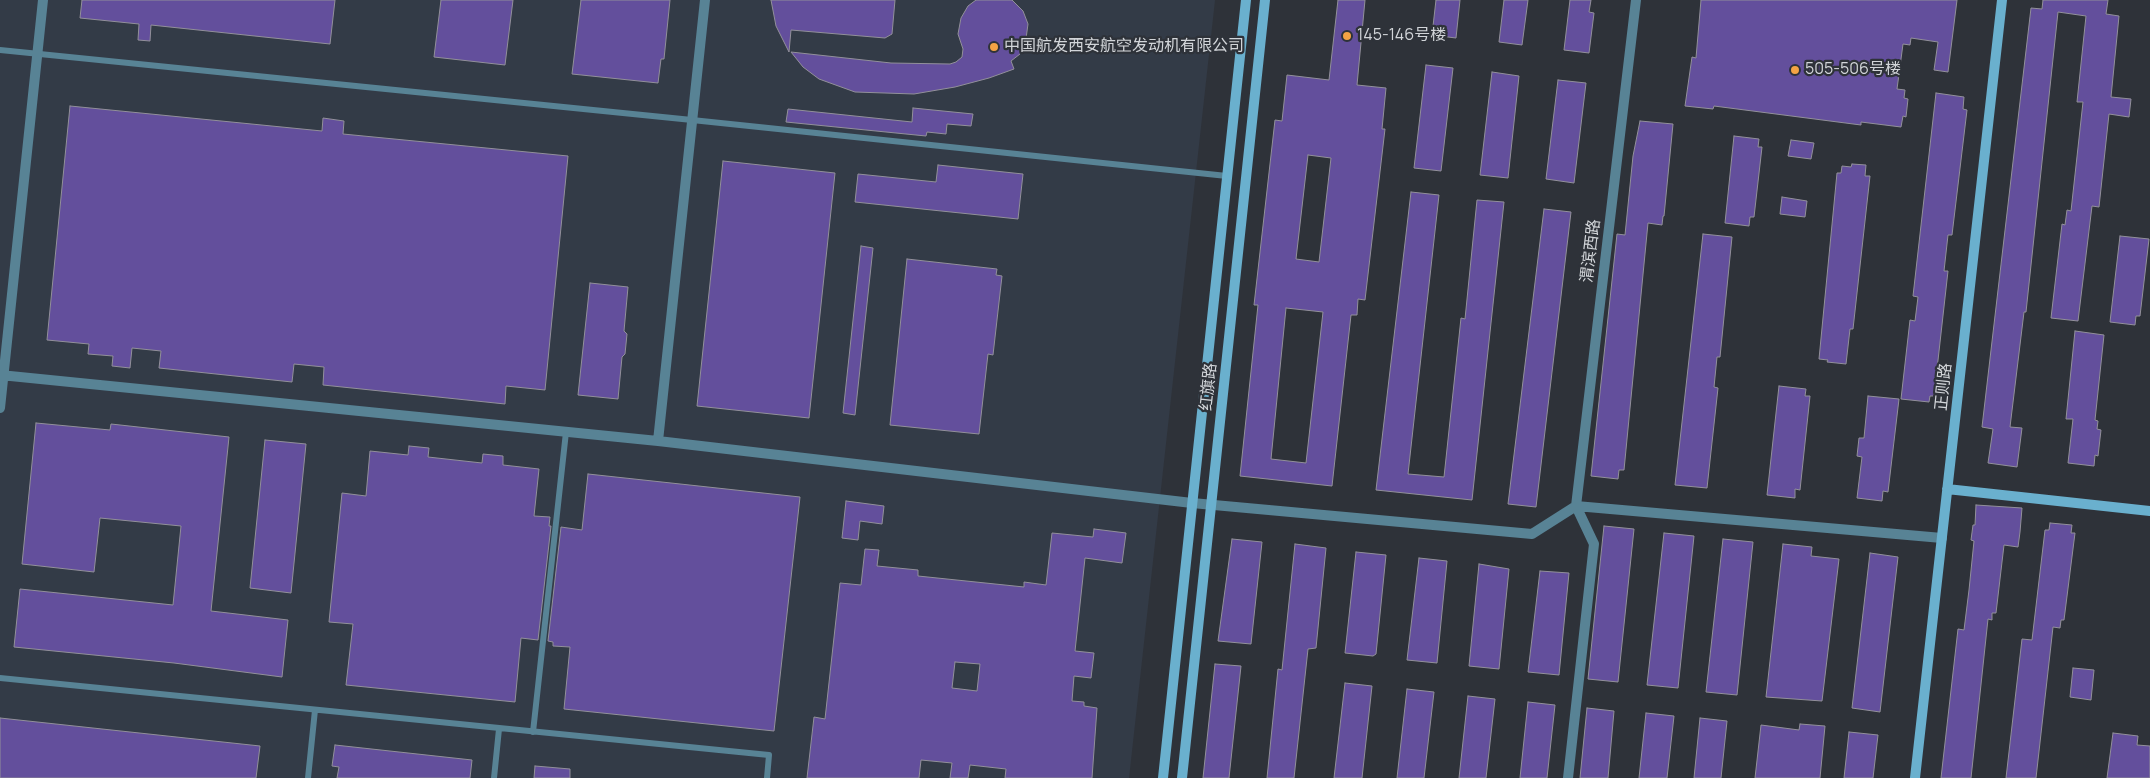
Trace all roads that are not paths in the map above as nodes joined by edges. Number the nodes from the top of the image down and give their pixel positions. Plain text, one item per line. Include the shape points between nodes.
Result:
1 (43, 0) edge
2 (705, 0) edge
3 (1246, 0) edge
4 (1265, 0) edge
5 (1636, 0) edge
6 (2002, 0) edge
7 (0, 50) edge
8 (37, 54) junction
9 (692, 120) junction
10 (1227, 176) junction
11 (2, 376) edge
12 (0, 408) edge
13 (566, 432) junction
14 (658, 441) junction
15 (1947, 489) junction
16 (1192, 503) junction
17 (1212, 503) junction
18 (1576, 506) junction
19 (2150, 511) edge
20 (1942, 538) junction
21 (0, 678) edge
22 (315, 710) junction
23 (499, 729) junction
24 (533, 732) junction
25 (308, 778) edge
26 (494, 778) edge
27 (767, 778) edge
28 (1163, 778) edge
29 (1182, 778) edge
30 (1568, 778) edge
31 (1915, 778) edge

1 - 8 street
2 - 9 street
3 - 10 main road, 红旗路
4 - 17 main road, 红旗路
5 - 18 street, 渭滨西路
6 - 15 main road, 正则路
7 - 8 lane
8 - 9 lane
8 - 11 street
9 - 10 lane
9 - 14 street
10 - 16 main road, 红旗路
11 - 12 street
11 - 13 street
13 - 14 street
13 - 24 lane
14 - 16 street
15 - 19 main road
15 - 20 main road, 正则路
16 - 17 street
16 - 28 main road, 红旗路
17 - 18 street via 1532,534
17 - 29 main road, 红旗路
18 - 20 street
18 - 30 street via 1594,544
20 - 31 main road, 正则路
21 - 22 lane
22 - 23 lane
22 - 25 lane
23 - 24 lane
23 - 26 lane
24 - 27 lane via 770,755

